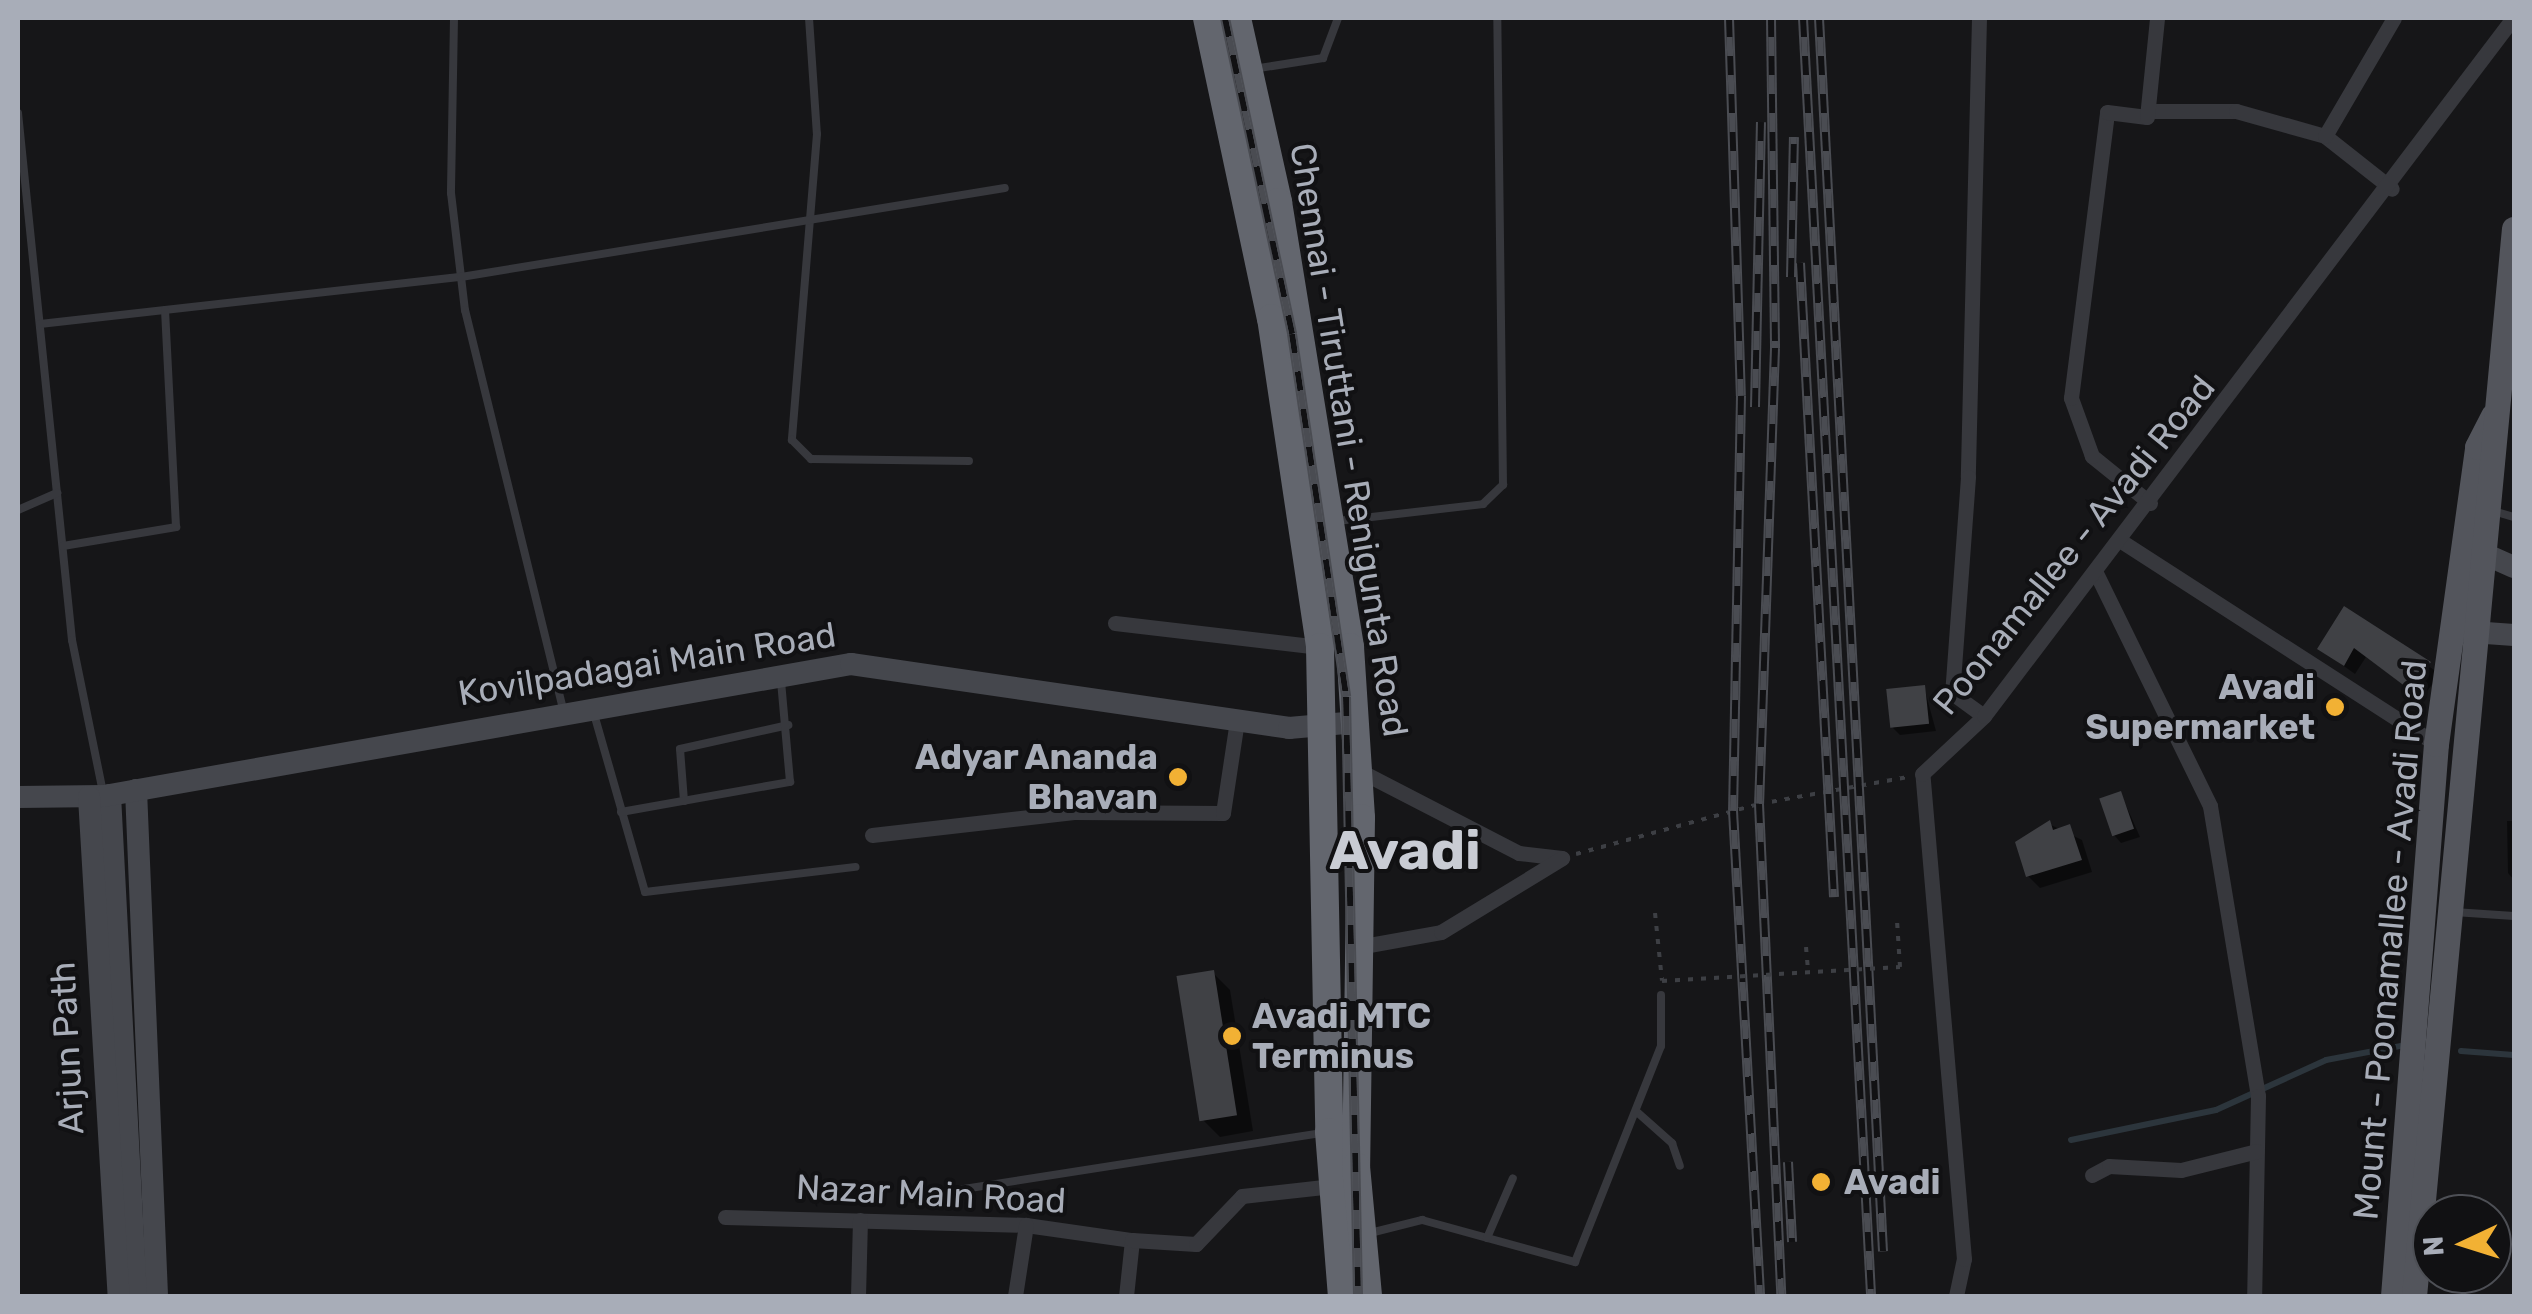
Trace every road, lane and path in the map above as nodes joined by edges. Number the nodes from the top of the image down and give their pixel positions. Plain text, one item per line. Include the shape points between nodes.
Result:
1 (454, 18) edge
2 (808, 18) edge
3 (1207, 18) edge
4 (1237, 18) edge
5 (1338, 18) edge
6 (1498, 18) edge
7 (1979, 18) edge
8 (2158, 18) edge
9 (2394, 18) edge
10 (2514, 18) edge
11 (1253, 69) junction
12 (2148, 111) junction
13 (18, 113) edge
14 (2326, 136) junction
15 (1005, 188) dead end
16 (2392, 189) junction
17 (809, 220) junction
18 (2514, 229) edge
19 (461, 276) junction
20 (165, 310) junction
21 (40, 324) junction
22 (2508, 351) edge
23 (2493, 416) junction
24 (969, 461) dead end
25 (57, 493) junction
26 (2150, 502) junction
27 (18, 510) edge
28 (2504, 514) edge
29 (1316, 524) junction
30 (2121, 541) junction
31 (62, 546) junction
32 (2489, 556) junction
33 (2514, 567) edge
34 (2096, 573) junction
35 (1114, 623) dead end
36 (2455, 630) junction
37 (2482, 634) junction
38 (2514, 635) edge
39 (1320, 647) junction
40 (780, 675) junction
41 (592, 705) junction
42 (563, 709) junction
43 (1984, 716) junction
44 (1237, 720) junction
45 (1357, 722) junction
46 (788, 725) junction
47 (1323, 727) junction
48 (2436, 744) junction
49 (1360, 770) junction
50 (1922, 774) junction
51 (136, 790) junction
52 (101, 796) junction
53 (18, 797) edge
54 (684, 802) junction
55 (621, 812) junction
56 (872, 835) dead end
57 (1562, 858) junction
58 (856, 868) dead end
59 (2446, 912) junction
60 (1655, 913) dead end
61 (2514, 916) edge
62 (1897, 920) dead end
63 (1358, 947) junction
64 (1806, 947) dead end
65 (1808, 972) junction
66 (1660, 995) dead end
67 (1637, 1112) junction
68 (1343, 1131) junction
69 (2256, 1151) junction
70 (1680, 1166) dead end
71 (2092, 1175) dead end
72 (1513, 1178) dead end
73 (1332, 1186) junction
74 (951, 1192) dead end
75 (725, 1218) dead end
76 (860, 1220) junction
77 (1026, 1224) junction
78 (1360, 1237) junction
79 (1487, 1238) junction
80 (1132, 1240) junction
81 (119, 1296) edge
82 (136, 1296) edge
83 (157, 1296) edge
84 (858, 1296) edge
85 (1015, 1296) edge
86 (1126, 1296) edge
87 (1342, 1296) edge
88 (1368, 1296) edge
89 (1956, 1296) edge
90 (2254, 1296) edge
91 (2393, 1296) edge
92 (2414, 1296) edge

1 - 19 lane via 452,192
2 - 17 lane via 817,134
3 - 29 highway, Chennai - Tiruttani - Renigunta Road
4 - 11 highway, Chennai - Tiruttani - Renigunta Road
5 - 11 lane via 1324,58
6 - 29 lane via 1503,485 1483,504
7 - 43 street via 1968,477 1952,693
8 - 12 street
9 - 14 street
10 - 16 street, Poonamallee - Avadi Road
11 - 29 highway, Chennai - Tiruttani - Renigunta Road
12 - 14 street via 2236,111
12 - 26 street via 2107,112 2071,398 2092,456
13 - 21 lane
14 - 16 street
15 - 17 lane
16 - 26 street, Poonamallee - Avadi Road
17 - 19 lane
17 - 24 lane via 792,399 798,453
18 - 22 main road, Mount - Poonamallee - Avadi Road
19 - 20 lane
19 - 42 lane
20 - 21 lane
20 - 31 lane via 176,527
21 - 25 lane
22 - 23 main road, Mount - Poonamallee - Avadi Road
23 - 28 main road, Mount - Poonamallee - Avadi Road
23 - 36 main road, Mount - Poonamallee - Avadi Road via 2477,447
25 - 27 lane
25 - 31 lane
26 - 30 street, Poonamallee - Avadi Road
28 - 32 main road, Mount - Poonamallee - Avadi Road
29 - 39 highway, Chennai - Tiruttani - Renigunta Road
29 - 45 highway, Chennai - Tiruttani - Renigunta Road via 1350,647
30 - 34 street, Poonamallee - Avadi Road
30 - 48 street
31 - 52 lane
32 - 33 street
32 - 37 main road, Mount - Poonamallee - Avadi Road
34 - 43 street, Poonamallee - Avadi Road
34 - 69 street via 2210,806 2258,1096
35 - 39 street
36 - 37 street
36 - 48 main road, Mount - Poonamallee - Avadi Road
37 - 38 street
37 - 59 main road, Mount - Poonamallee - Avadi Road
39 - 47 highway, Chennai - Tiruttani - Renigunta Road
40 - 41 street, Kovilpadagai Main Road
40 - 44 street, Kovilpadagai Main Road via 852,664
40 - 46 lane
41 - 42 street, Kovilpadagai Main Road
41 - 55 lane
42 - 51 street, Kovilpadagai Main Road
43 - 50 street, Poonamallee - Avadi Road
44 - 47 street, Kovilpadagai Main Road
44 - 56 street via 1224,813 1074,812
45 - 47 street, Kovilpadagai Main Road
45 - 49 highway, Chennai - Tiruttani - Renigunta Road
46 - 54 lane via 790,782
46 - 54 lane via 685,745 676,754
47 - 68 highway, Chennai - Tiruttani - Renigunta Road
48 - 91 main road, Mount - Poonamallee - Avadi Road
49 - 57 street via 1518,853
49 - 63 highway, Chennai - Tiruttani - Renigunta Road
50 - 57 path via 1759,804
50 - 89 street via 1964,1259
51 - 52 street, Kovilpadagai Main Road
51 - 83 street
52 - 53 street, Kovilpadagai Main Road
52 - 81 street, Arjun Path
52 - 82 street
54 - 55 lane
55 - 58 lane via 650,895
57 - 63 street via 1441,932
59 - 61 lane
59 - 92 main road, Mount - Poonamallee - Avadi Road
60 - 65 path, bridge via 1662,982
62 - 65 path, bridge via 1900,967
63 - 68 highway, Chennai - Tiruttani - Renigunta Road
64 - 65 path
66 - 67 lane via 1661,1046
67 - 70 lane via 1672,1143
67 - 79 lane via 1575,1262 1550,1263
68 - 73 highway, Chennai - Tiruttani - Renigunta Road
68 - 74 lane
68 - 78 highway, Chennai - Tiruttani - Renigunta Road
69 - 71 street via 2181,1170 2109,1166
69 - 90 street
72 - 79 lane
73 - 80 street, Nazar Main Road via 1242,1196 1196,1244
73 - 87 highway, Chennai - Tiruttani - Renigunta Road
75 - 76 street, Nazar Main Road
76 - 77 street, Nazar Main Road
76 - 84 street
77 - 80 street, Nazar Main Road
77 - 85 street
78 - 79 lane via 1422,1220
78 - 88 highway, Chennai - Tiruttani - Renigunta Road
80 - 86 street

